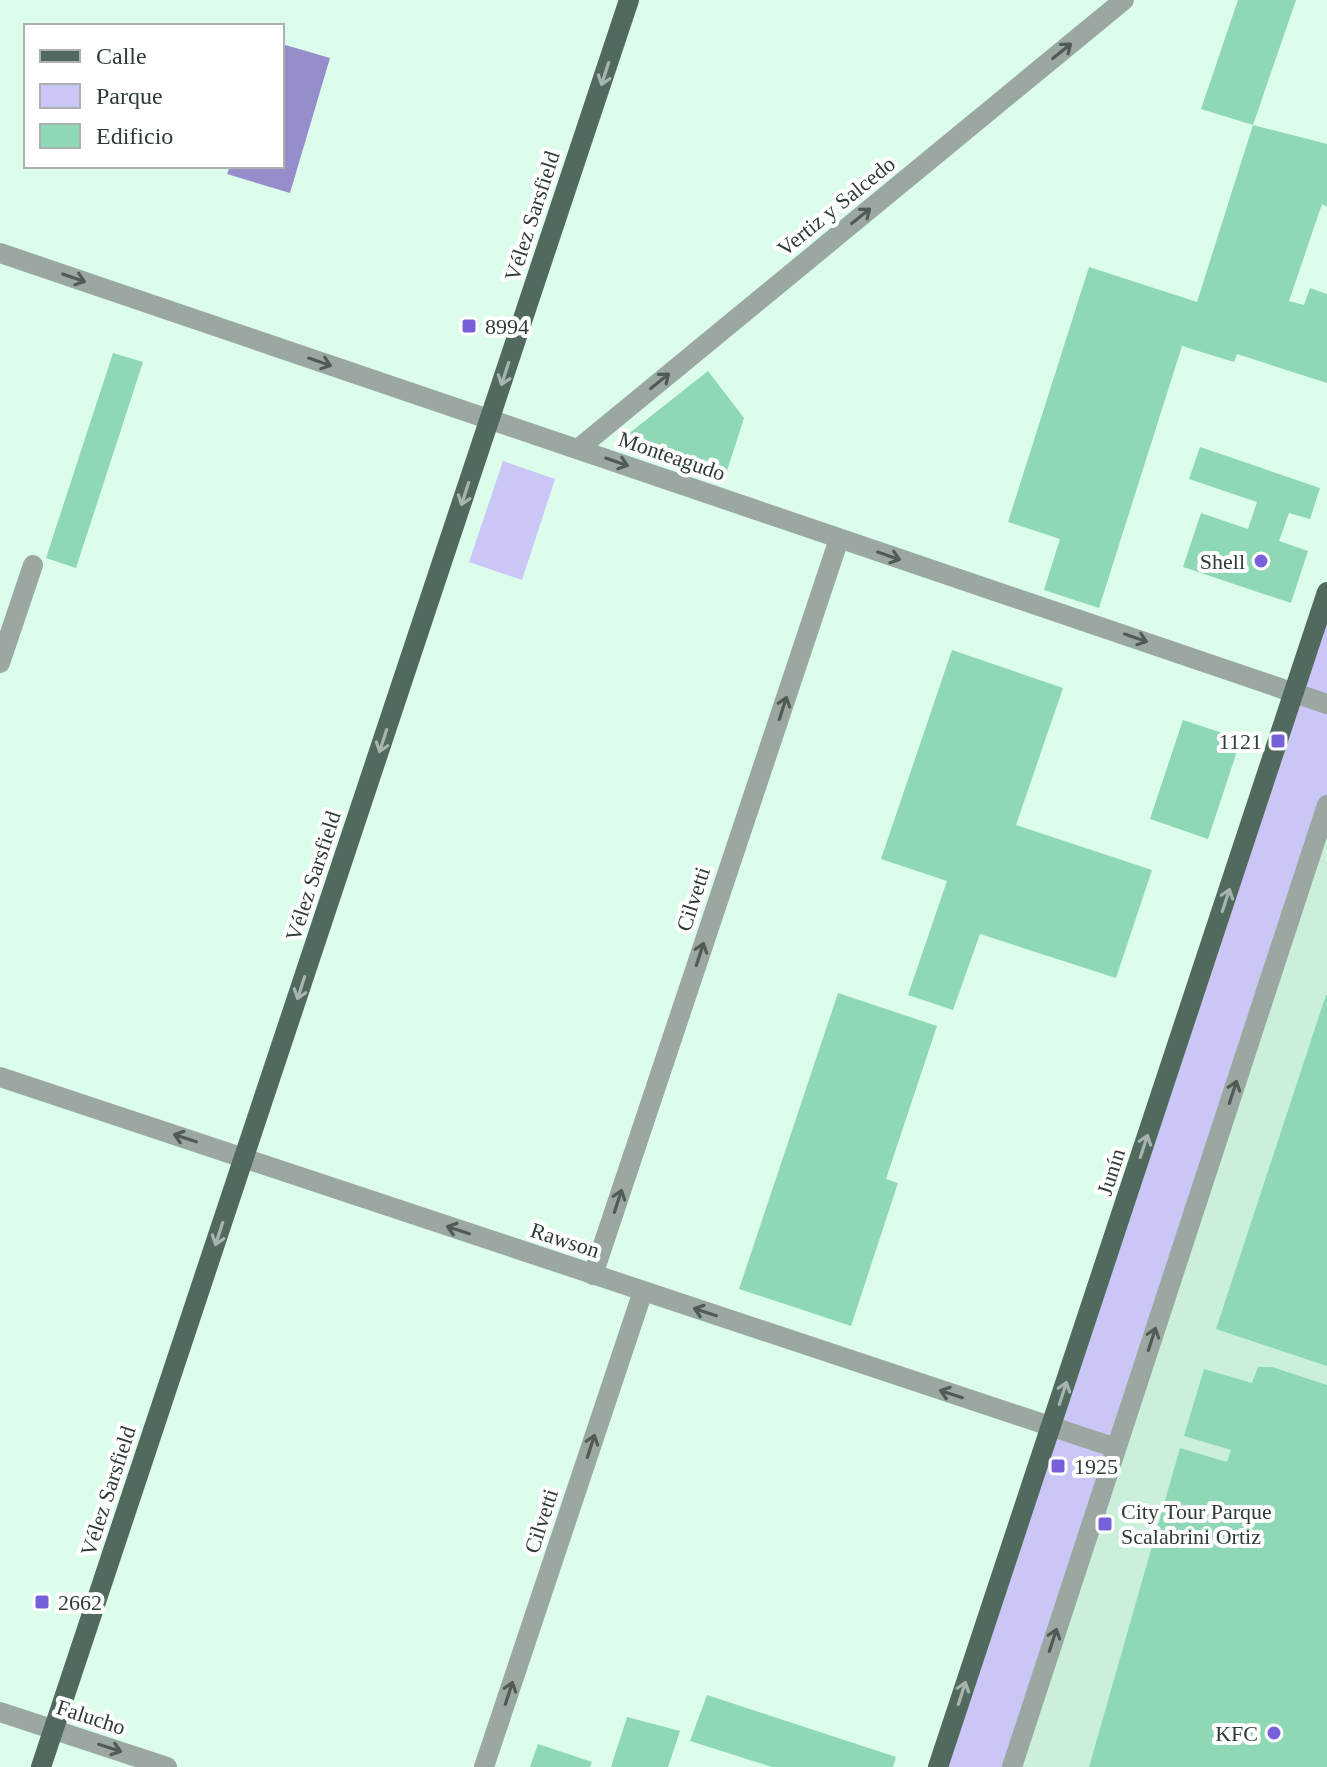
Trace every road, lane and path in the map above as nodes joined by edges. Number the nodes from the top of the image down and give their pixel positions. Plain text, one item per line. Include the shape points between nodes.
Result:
1 (629, 0) edge
2 (1124, 0) edge
3 (0, 253) edge
4 (490, 420) junction
5 (578, 449) junction
6 (839, 539) junction
7 (33, 565) dead end
8 (1327, 592) edge
9 (0, 663) edge
10 (1294, 691) junction
11 (1327, 704) edge
12 (1327, 805) edge
13 (0, 1077) edge
14 (244, 1158) junction
15 (593, 1275) junction
16 (643, 1291) junction
17 (1052, 1427) junction
18 (1116, 1448) junction
19 (0, 1712) edge
20 (54, 1729) junction
21 (41, 1767) edge
22 (167, 1767) edge
23 (484, 1767) edge
24 (938, 1767) edge
25 (1012, 1767) edge

1 -> 4 main road, Vélez Sarsfield
5 -> 2 street, Vertiz y Salcedo
3 -> 4 street, Monteagudo
4 - 5 street, Monteagudo
4 -> 14 main road, Vélez Sarsfield
5 -> 6 street, Monteagudo
6 -> 10 street, Monteagudo
15 -> 6 street, Cilvetti
7 - 9 street
8 - 10 main road, Junín
10 - 11 street, Monteagudo
17 -> 10 main road, Junín
18 -> 12 street
14 -> 13 street, Rawson
15 -> 14 street, Rawson
14 -> 20 main road, Vélez Sarsfield
15 - 16 street, Rawson
17 -> 16 street, Rawson
23 -> 16 street, Cilvetti
17 - 18 street, Rawson
24 -> 17 main road, Junín
25 -> 18 street
19 - 20 street, Falucho
20 - 21 main road, Vélez Sarsfield
20 -> 22 street, Falucho

